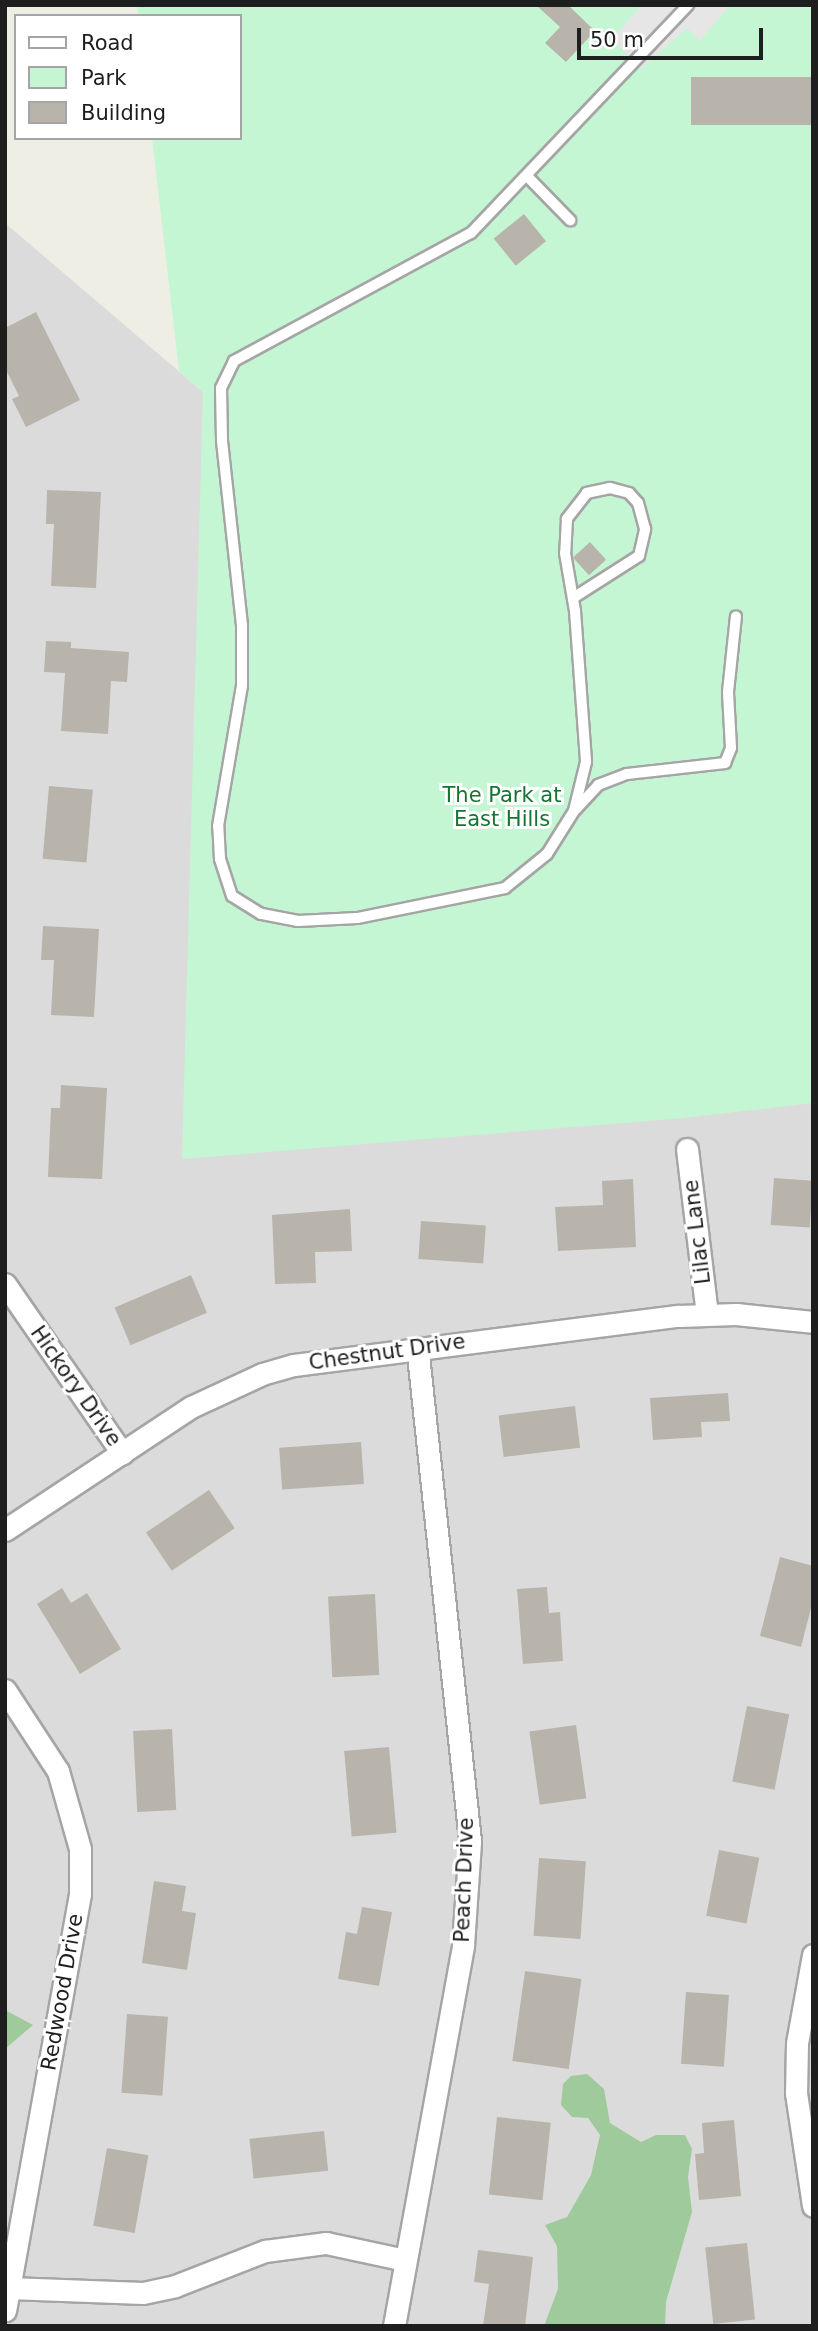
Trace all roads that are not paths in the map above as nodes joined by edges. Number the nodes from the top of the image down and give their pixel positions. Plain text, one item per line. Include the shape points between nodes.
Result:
1 (688, 5) edge
2 (527, 176) junction
3 (570, 220) dead end
4 (573, 598) junction
5 (736, 616) dead end
6 (574, 811) junction
7 (687, 1149) dead end
8 (5, 1284) edge
9 (707, 1314) junction
10 (813, 1322) edge
11 (416, 1348) junction
12 (122, 1454) junction
13 (5, 1530) edge
14 (5, 1690) edge
15 (813, 1955) edge
16 (813, 2206) edge
17 (405, 2260) junction
18 (9, 2288) junction
19 (5, 2309) edge
20 (394, 2326) edge

1 - 2 lane
2 - 3 lane
2 - 6 lane via 471,233 234,360 221,388 227,505 242,625 242,685 223,782 220,859 232,896 261,914 298,921 356,918 505,888 547,854
4 - 4 lane via 565,534 574,506 601,489 629,492 638,503 645,529 639,556
4 - 6 lane via 586,762
5 - 6 lane via 728,692 730,748 725,763 627,775 598,785
7 - 9 street, Lilac Lane
8 - 12 street, Hickory Drive
9 - 10 street, Chestnut Drive
9 - 11 street, Chestnut Drive
11 - 12 street, Chestnut Drive via 326,1359 262,1374 191,1407
11 - 17 street, Peach Drive via 470,1841 463,1945
12 - 13 street, Chestnut Drive
14 - 18 street, Redwood Drive via 58,1771 80,1849 80,1894
15 - 16 street via 797,2043 796,2093
17 - 18 street via 326,2244 265,2251 175,2286 144,2293
17 - 20 street, Peach Drive
18 - 19 street, Redwood Drive

